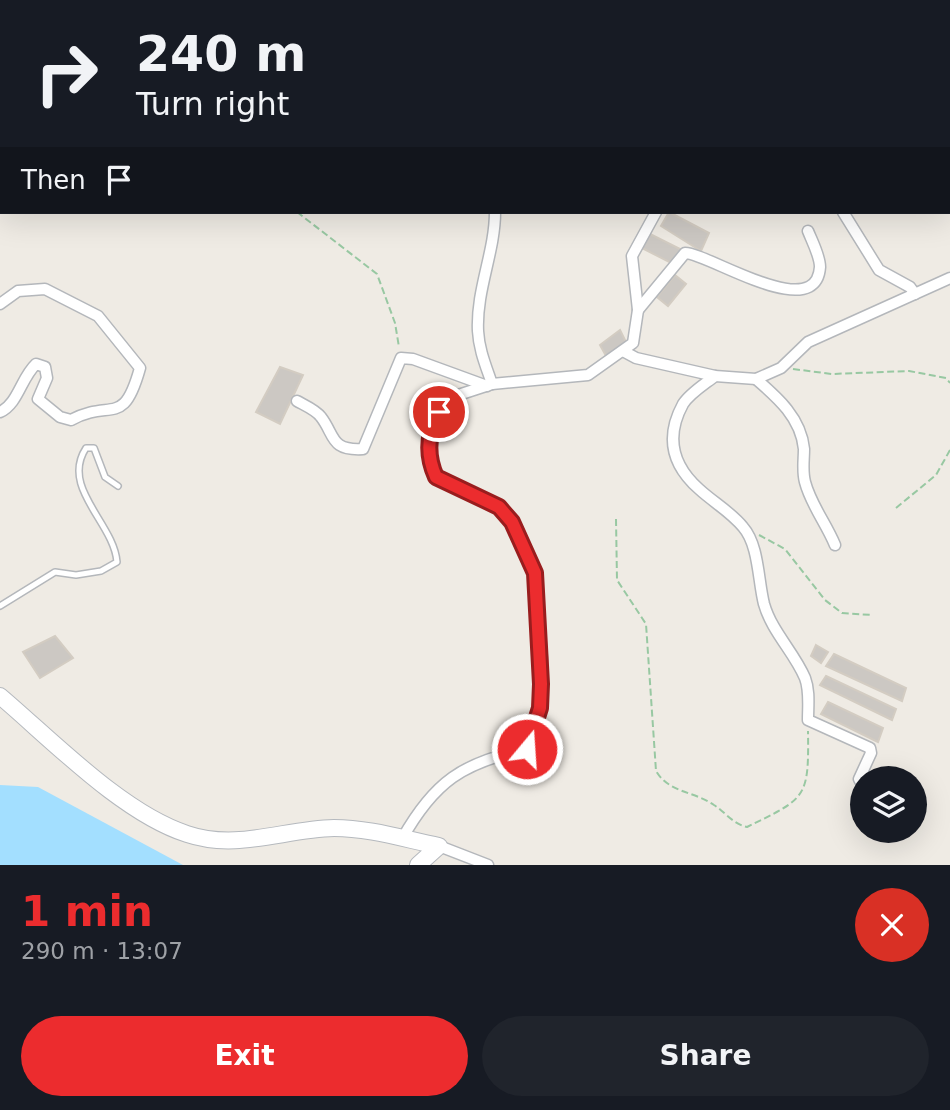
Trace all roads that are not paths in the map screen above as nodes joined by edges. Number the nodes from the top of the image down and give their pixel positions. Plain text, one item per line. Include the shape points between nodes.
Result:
1 (495, 214) edge
2 (655, 214) edge
3 (844, 214) edge
4 (808, 231) dead end
5 (950, 278) edge
6 (915, 294) junction
7 (0, 304) edge
8 (638, 310) junction
9 (622, 351) junction
10 (715, 376) junction
11 (756, 379) junction
12 (490, 385) junction
13 (297, 401) dead end
14 (0, 412) edge
15 (118, 486) dead end
16 (835, 545) dead end
17 (0, 606) edge
18 (0, 695) edge
19 (865, 766) edge
20 (402, 839) junction
21 (439, 846) junction
22 (418, 865) edge
23 (488, 865) edge

1 - 12 street via 478,329
2 - 8 street via 632,256
3 - 6 street via 879,270
4 - 8 street via 820,265 809,285 788,290 685,253
5 - 6 street
6 - 11 street via 808,342 781,368
7 - 14 street via 18,291 45,289 99,316 140,368 125,405 115,411 87,411 71,420 60,418 38,399 47,378 45,367 36,364 9,408
8 - 9 street via 633,343
9 - 10 street
9 - 12 street via 588,375
10 - 11 street
10 - 19 street via 684,402 675,426 673,453 678,467 744,528 774,630 805,678 808,720 870,748
11 - 16 street via 784,403 798,427 804,446 804,478
12 - 13 street via 401,358 363,449 351,450 331,439 320,416
12 - 20 street via 446,399 432,424 428,458 436,477 499,507 512,522 535,573 542,660 540,708 527,749 458,772 420,806
15 - 17 lane via 105,477 94,448 86,449 79,460 79,481 116,547 117,562 101,571 55,572
18 - 20 street via 122,799 188,835 226,841 332,828
20 - 21 street
21 - 22 street
21 - 23 street

